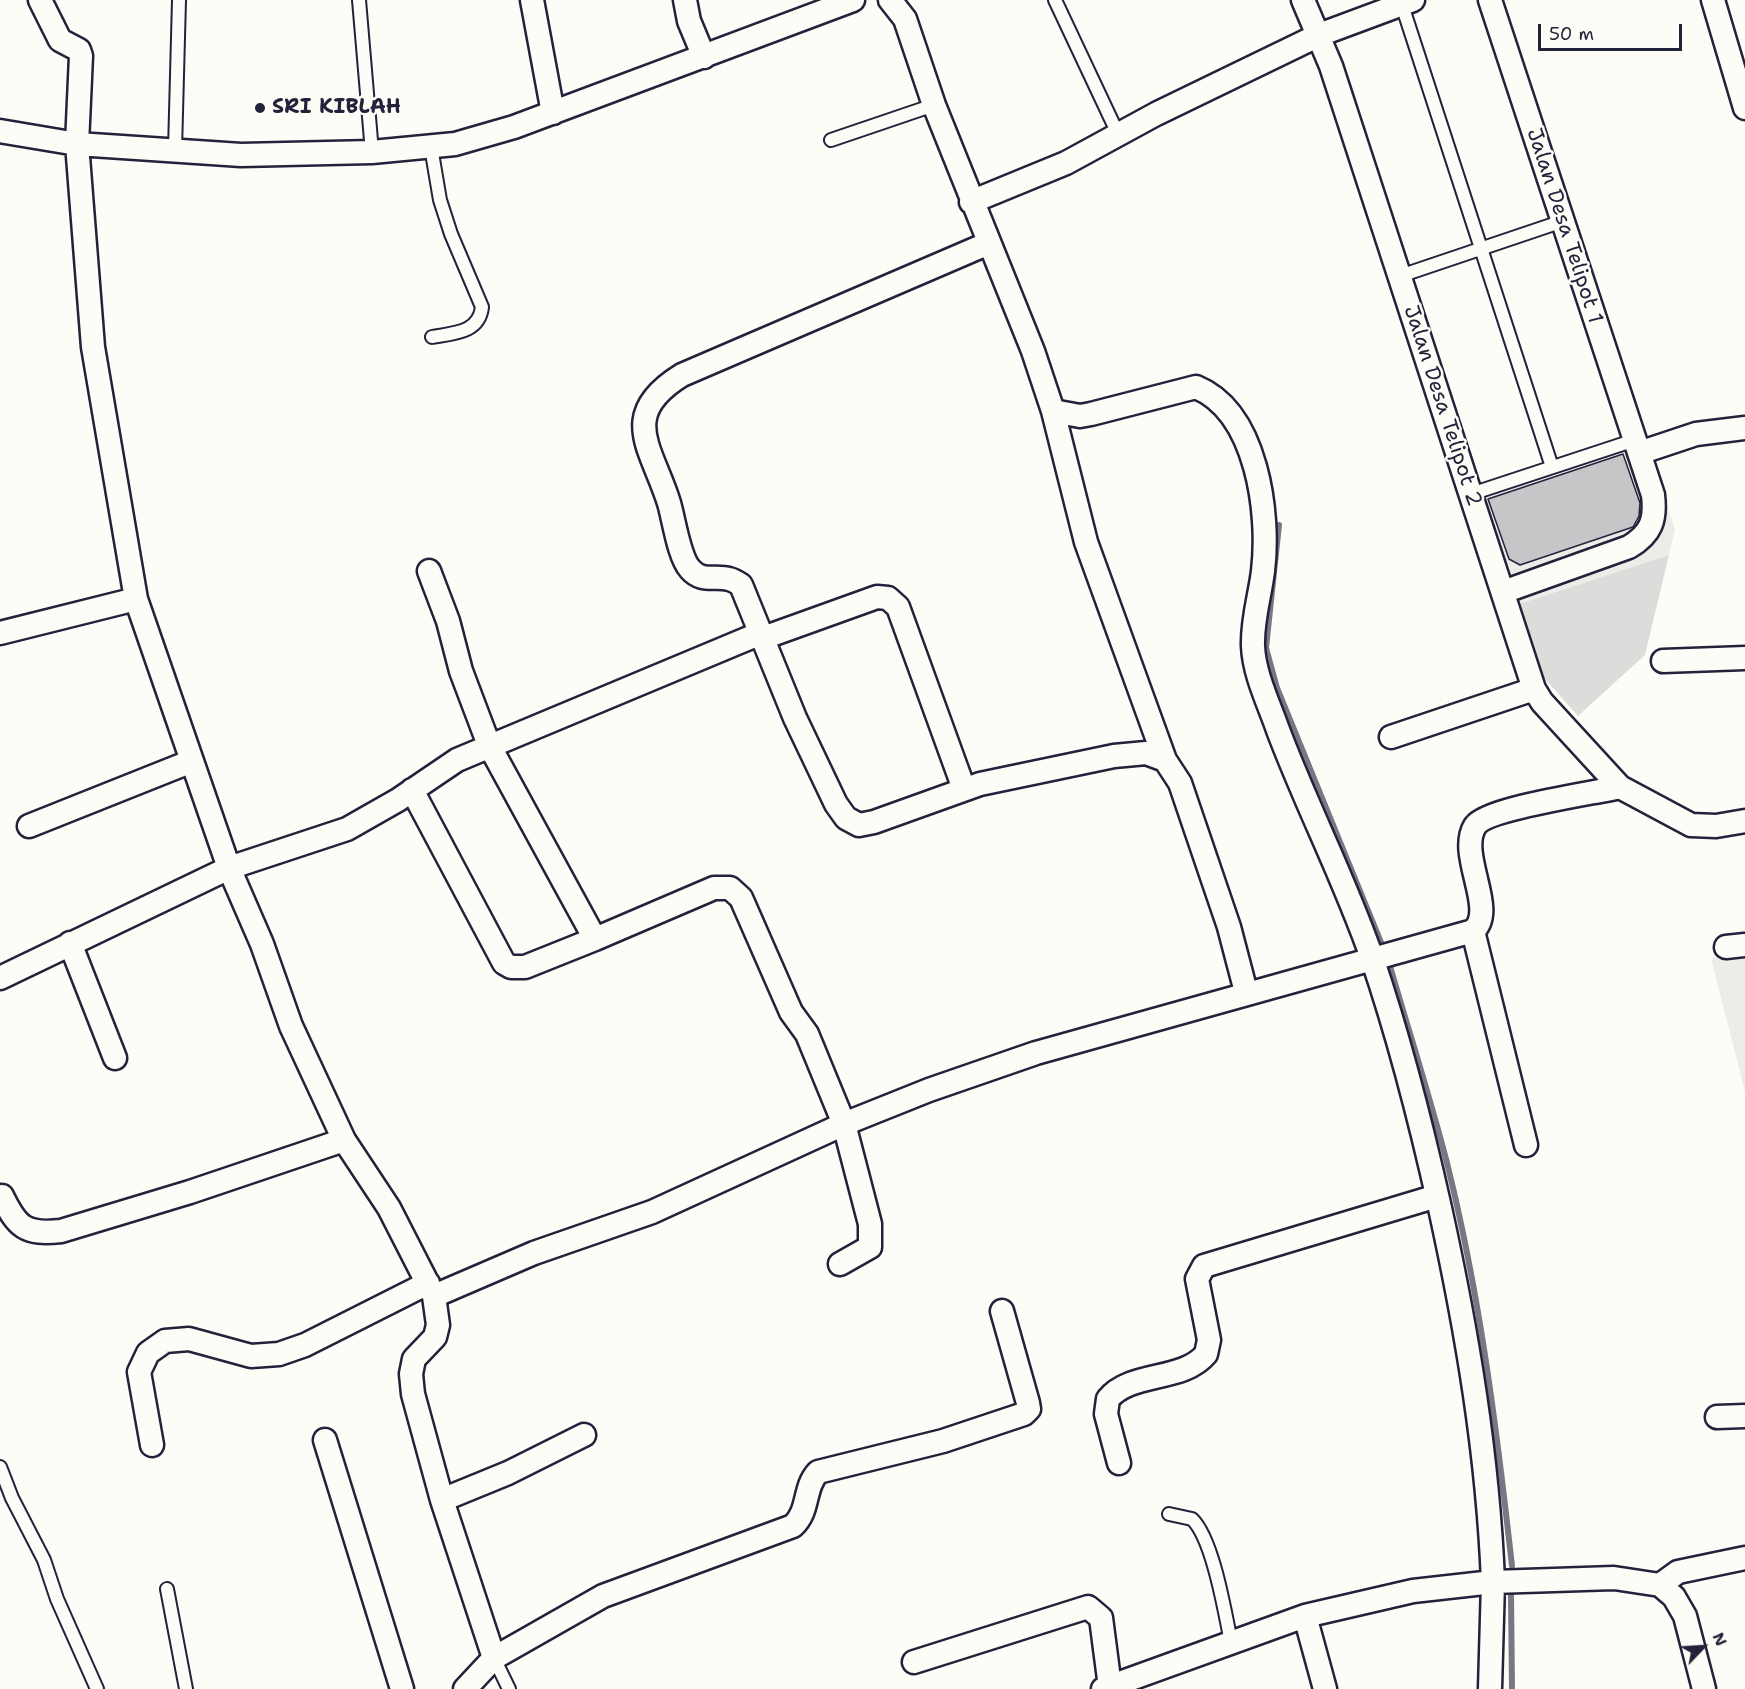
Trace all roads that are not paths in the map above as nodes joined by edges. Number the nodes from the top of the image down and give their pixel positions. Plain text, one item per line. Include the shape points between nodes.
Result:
1 (40, 0) edge
2 (179, 0) edge
3 (359, 0) edge
4 (532, 0) edge
5 (685, 0) edge
6 (854, 0) edge
7 (890, 0) edge
8 (1055, 0) edge
9 (1303, 0) edge
10 (1490, 0) edge
11 (1713, 0) edge
12 (1407, 3) edge
13 (1319, 35) junction
14 (704, 57) junction
15 (934, 105) junction
16 (1745, 108) edge
17 (553, 113) junction
18 (0, 131) edge
19 (1118, 134) junction
20 (831, 140) dead end
21 (77, 144) junction
22 (430, 147) junction
23 (175, 150) junction
24 (372, 152) junction
25 (971, 202) junction
26 (1563, 221) junction
27 (989, 243) junction
28 (1481, 249) junction
29 (1400, 276) junction
30 (432, 337) dead end
31 (1053, 411) junction
32 (1745, 428) edge
33 (1637, 446) junction
34 (1552, 467) junction
35 (1471, 494) junction
36 (429, 571) dead end
37 (1503, 592) junction
38 (136, 599) junction
39 (0, 633) edge
40 (762, 636) junction
41 (1745, 658) edge
42 (1663, 661) dead end
43 (1534, 689) junction
44 (1391, 737) dead end
45 (489, 745) junction
46 (192, 760) junction
47 (1165, 760) junction
48 (1620, 788) junction
49 (964, 789) junction
50 (412, 790) junction
51 (1745, 821) edge
52 (29, 826) dead end
53 (230, 868) junction
54 (1473, 931) junction
55 (595, 939) junction
56 (70, 943) junction
57 (1373, 960) junction
58 (0, 978) edge
59 (1246, 992) junction
60 (115, 1058) dead end
61 (844, 1124) junction
62 (344, 1140) junction
63 (1526, 1145) dead end
64 (2, 1196) dead end
65 (1437, 1196) junction
66 (840, 1264) dead end
67 (431, 1289) junction
68 (1002, 1311) dead end
69 (1745, 1416) edge
70 (1717, 1417) dead end
71 (584, 1435) dead end
72 (325, 1440) dead end
73 (152, 1445) dead end
74 (1119, 1463) dead end
75 (0, 1467) edge
76 (442, 1500) junction
77 (1169, 1514) dead end
78 (1745, 1558) edge
79 (1493, 1582) junction
80 (1660, 1585) junction
81 (166, 1589) dead end
82 (1305, 1616) junction
83 (1232, 1642) junction
84 (494, 1658) junction
85 (914, 1662) dead end
86 (1112, 1687) edge
87 (97, 1689) edge
88 (186, 1689) edge
89 (402, 1689) edge
90 (465, 1689) edge
91 (509, 1689) edge
92 (1325, 1689) edge
93 (1491, 1689) edge
94 (1704, 1689) edge

1 - 21 street via 60,40 79,50 81,56
2 - 23 lane
3 - 24 lane
4 - 17 street
5 - 14 street
6 - 14 street
7 - 15 street via 905,19
8 - 19 lane
9 - 13 street, Jalan Desa Telipot 2
10 - 26 street, Jalan Desa Telipot 1
11 - 16 street
12 - 13 street
12 - 28 lane
13 - 19 street
13 - 29 street, Jalan Desa Telipot 2
14 - 17 street
15 - 20 lane
15 - 25 street
17 - 22 street via 455,144
18 - 21 street
19 - 25 street via 1066,163
21 - 23 street
21 - 38 street via 93,347
22 - 24 street
22 - 30 lane via 451,234 482,307 481,319 472,328
23 - 24 street via 241,155
25 - 27 street
26 - 28 lane
26 - 33 street, Jalan Desa Telipot 1
27 - 31 street
27 - 40 street via 682,375 650,400 645,435 689,568 700,577 728,579 741,585
28 - 29 lane
28 - 34 lane
29 - 35 street, Jalan Desa Telipot 2
31 - 47 street via 1086,542
31 - 57 street via 1080,416 1196,387 1227,408 1254,464 1262,497 1266,535 1253,648 1258,670 1286,750
32 - 33 street
33 - 34 lane
33 - 37 street, Jalan Desa Telipot 1 via 1655,511 1652,526 1642,539
34 - 35 lane
35 - 37 street, Jalan Desa Telipot 2
36 - 45 street
37 - 43 street, Jalan Desa Telipot 2
38 - 39 street
38 - 46 street
40 - 45 street
40 - 49 street via 800,728 846,818 859,825 874,822
40 - 49 street via 877,597 888,598 898,607
41 - 42 street
43 - 44 street
43 - 48 street, Jalan Desa Telipot 2
45 - 50 street via 457,760
45 - 55 street
46 - 52 street
46 - 53 street
47 - 49 street via 1146,753 1114,756
47 - 59 street via 1180,783 1229,927
48 - 51 street via 1691,825
48 - 54 street via 1499,812 1477,822 1469,845 1482,914
50 - 53 street via 347,829
50 - 55 street via 504,963 525,967
53 - 56 street
53 - 62 street via 291,1026
54 - 57 street
54 - 63 street
55 - 61 street via 714,888 736,892 791,1012 807,1034
56 - 58 street
56 - 60 street
57 - 59 street
57 - 65 street via 1417,1106
59 - 61 street via 1036,1053
61 - 66 street via 870,1224 870,1247
61 - 67 street via 663,1208
62 - 64 street via 61,1231 40,1233 24,1229
62 - 67 street via 389,1208
65 - 74 street via 1204,1266 1197,1279 1209,1340 1206,1354 1196,1363 1119,1389 1108,1399 1106,1413
65 - 79 street via 1457,1286 1484,1451
67 - 73 street via 279,1354 251,1356 189,1339 165,1341 148,1353 139,1372
67 - 76 street via 438,1325 435,1337 414,1359 411,1374
68 - 84 street via 1028,1404 1024,1414 943,1441 818,1472 810,1480 802,1518 793,1526 603,1596
69 - 70 street
71 - 76 street
72 - 89 street
75 - 87 lane via 44,1560
76 - 84 street
77 - 83 lane via 1192,1519 1201,1531 1219,1583
78 - 80 street via 1678,1572
79 - 80 street via 1614,1578
79 - 82 street via 1413,1591
79 - 93 street
80 - 94 street via 1674,1597 1685,1616
81 - 88 lane
82 - 83 street
82 - 92 street
83 - 86 street
84 - 90 street
84 - 91 lane
85 - 86 street via 1088,1607 1101,1618

